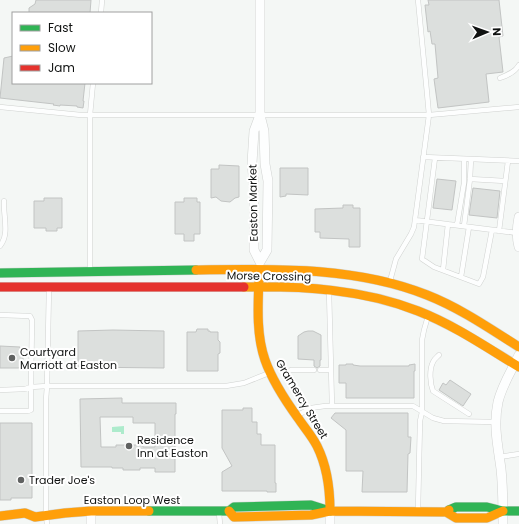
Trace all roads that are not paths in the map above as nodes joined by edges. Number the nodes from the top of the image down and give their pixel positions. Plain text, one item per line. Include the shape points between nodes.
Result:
1 (102, 0) edge
2 (260, 0) edge
3 (418, 0) edge
4 (101, 12) edge
5 (519, 65) edge
6 (500, 78) dead end
7 (93, 84) edge
8 (0, 107) edge
9 (519, 107) edge
10 (90, 115) junction
11 (260, 115) junction
12 (429, 115) junction
13 (423, 157) junction
14 (435, 158) junction
15 (464, 159) junction
16 (471, 159) junction
17 (508, 161) junction
18 (519, 161) edge
19 (470, 179) junction
20 (506, 181) junction
21 (2, 205) edge
22 (519, 217) edge
23 (415, 220) junction
24 (427, 222) junction
25 (448, 224) junction
26 (457, 225) junction
27 (464, 226) junction
28 (469, 227) junction
29 (492, 230) junction
30 (499, 231) junction
31 (517, 233) junction
32 (0, 246) edge
33 (519, 247) edge
34 (259, 266) junction
35 (443, 270) junction
36 (90, 273) junction
37 (0, 274) edge
38 (461, 277) junction
39 (390, 283) junction
40 (0, 287) edge
41 (49, 287) junction
42 (259, 287) junction
43 (329, 289) junction
44 (0, 315) edge
45 (429, 315) junction
46 (439, 355) dead end
47 (518, 358) edge
48 (292, 370) dead end
49 (314, 370) dead end
50 (320, 370) dead end
51 (331, 370) junction
52 (271, 372) junction
53 (47, 386) junction
54 (31, 387) junction
55 (0, 390) edge
56 (332, 406) junction
57 (0, 411) edge
58 (422, 412) junction
59 (469, 414) dead end
60 (297, 416) junction
61 (496, 422) junction
62 (519, 454) edge
63 (499, 457) junction
64 (91, 511) junction
65 (219, 511) junction
66 (330, 511) junction
67 (418, 511) junction
68 (503, 511) junction
69 (519, 511) edge
70 (0, 516) edge
71 (36, 517) junction
72 (46, 520) edge
73 (28, 524) edge
74 (91, 524) edge
75 (220, 524) edge
76 (330, 524) edge
77 (503, 524) edge

1 - 4 lane
2 - 11 street, Easton Market
3 - 12 lane
5 - 6 lane via 511,74
7 - 10 lane
8 - 10 lane
9 - 12 lane
10 - 11 lane
10 - 36 lane
11 - 12 lane
11 - 34 street, Easton Market via 254,131 252,163 254,250
11 - 34 street, Easton Market via 264,131 268,180 267,250
12 - 13 lane
13 - 14 lane
13 - 23 lane
14 - 15 lane
14 - 24 lane
15 - 16 lane
15 - 26 lane via 464,183
16 - 17 lane
16 - 19 lane
17 - 18 lane
17 - 20 lane
19 - 20 lane
19 - 27 lane
20 - 30 lane
21 - 32 lane via 5,233
22 - 31 street
23 - 24 lane
23 - 39 lane via 411,234 396,259
24 - 25 lane
24 - 35 lane via 422,259
25 - 26 lane
25 - 35 lane
26 - 27 lane
27 - 28 lane
28 - 29 lane
28 - 38 lane
29 - 30 lane
29 - 38 lane via 484,277 479,284
30 - 31 lane
31 - 33 street
34 - 36 main road, Morse Crossing
34 - 39 main road, Morse Crossing via 361,276
34 - 42 main road, Gramercy Street
35 - 38 lane
36 - 37 main road, Morse Crossing
39 - 47 main road, Morse Crossing via 425,294 488,326
40 - 41 main road, Morse Crossing
41 - 42 main road, Morse Crossing
41 - 53 lane
42 - 43 main road, Morse Crossing
42 - 52 main road, Gramercy Street via 259,333 265,360
43 - 45 main road, Morse Crossing via 377,298
43 - 51 lane
44 - 54 lane via 30,316 32,320
45 - 47 main road, Morse Crossing
45 - 58 lane via 422,340
46 - 59 lane via 431,368 433,391
47 - 61 street via 501,394
48 - 49 lane
50 - 51 lane
51 - 56 lane
52 - 53 lane via 244,383 226,386
52 - 60 main road, Gramercy Street
53 - 54 lane
53 - 72 lane
54 - 55 lane
54 - 57 lane via 31,410
56 - 58 lane via 412,406
56 - 60 lane via 311,408
58 - 61 lane via 444,421
58 - 67 lane via 419,436
60 - 66 main road, Gramercy Street via 312,437 320,455 330,488
61 - 63 street
62 - 63 lane
63 - 68 street
64 - 65 main road, Easton Loop West
64 - 72 main road, Easton Loop West via 65,513
64 - 74 street
65 - 66 main road, Easton Loop West via 229,514 234,506 311,505
65 - 75 lane
66 - 67 main road, Easton Loop West
66 - 76 street, Gramercy Street
67 - 68 main road, Easton Loop West via 446,512 456,518 487,518
68 - 69 main road, Easton Loop West
68 - 77 street
70 - 71 main road, Easton Loop West via 25,513
71 - 72 main road, Easton Loop West
71 - 73 main road

